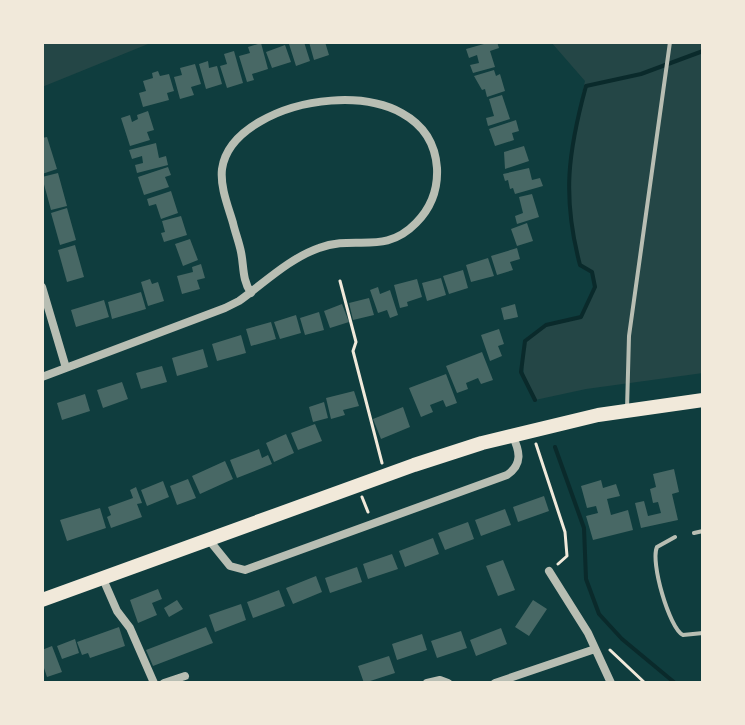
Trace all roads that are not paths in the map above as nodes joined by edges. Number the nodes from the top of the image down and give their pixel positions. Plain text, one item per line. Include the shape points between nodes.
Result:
1 (670, 42) edge
2 (42, 287) edge
3 (251, 293) junction
4 (66, 368) junction
5 (42, 377) edge
6 (703, 400) edge
7 (627, 410) junction
8 (512, 435) junction
9 (703, 531) edge
10 (694, 533) dead end
11 (675, 537) dead end
12 (209, 540) junction
13 (549, 571) road end
14 (103, 579) junction
15 (42, 600) edge
16 (703, 633) edge
17 (595, 649) junction
18 (185, 676) dead end
19 (154, 683) edge
20 (164, 683) edge
21 (427, 683) edge
22 (448, 683) edge
23 (495, 683) edge
24 (611, 683) edge

1 - 7 lane via 629,336
2 - 4 street
3 - 3 street via 222,182 226,154 234,141 269,117 335,101 374,101 413,119 429,140 437,165 433,199 423,215 385,242 315,249
3 - 4 street via 225,308
4 - 5 street
6 - 7 main road
7 - 8 main road
8 - 12 main road
8 - 12 street via 518,463 507,475 245,570 230,566
9 - 10 lane
11 - 16 lane via 657,547 654,561 673,625 683,635
12 - 14 main road
13 - 17 street
14 - 15 main road
14 - 19 street
17 - 23 street
17 - 24 street
18 - 20 street
21 - 22 street

